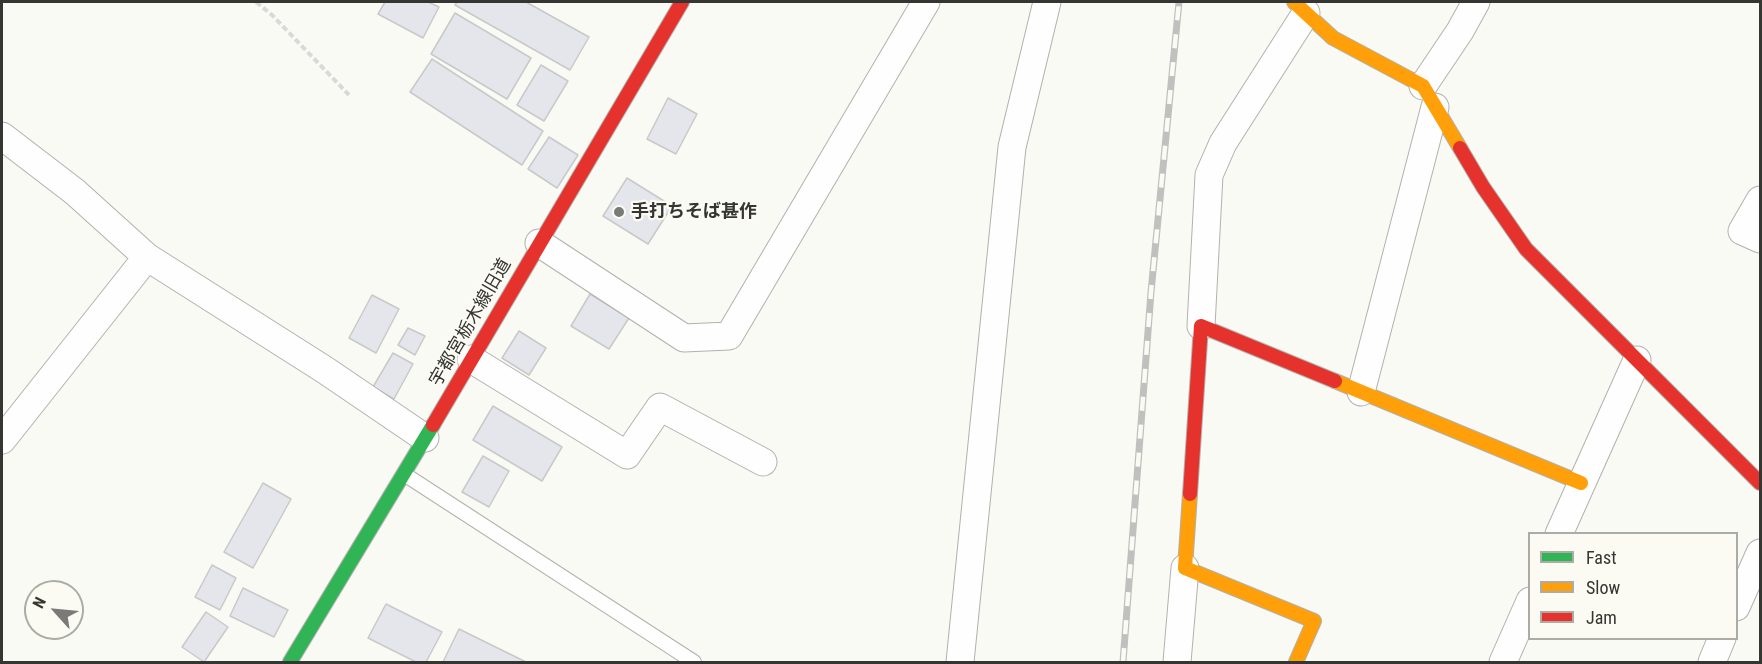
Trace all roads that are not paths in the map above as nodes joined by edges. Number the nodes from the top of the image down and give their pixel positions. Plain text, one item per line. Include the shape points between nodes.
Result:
1 (682, 2) edge
2 (926, 2) edge
3 (1047, 2) edge
4 (1476, 2) edge
5 (1300, 7) edge
6 (1429, 97) junction
7 (2, 136) edge
8 (1761, 200) edge
9 (1761, 239) edge
10 (539, 243) junction
11 (147, 257) junction
12 (1200, 326) junction
13 (471, 358) junction
14 (1637, 360) junction
15 (1361, 392) junction
16 (425, 438) junction
17 (2, 440) edge
18 (763, 462) dead end
19 (404, 474) junction
20 (1581, 483) junction
21 (1761, 483) edge
22 (1560, 532) edge
23 (1761, 553) edge
24 (1185, 568) junction
25 (1738, 605) edge
26 (1528, 606) edge
27 (1722, 640) edge
28 (290, 663) edge
29 (694, 663) edge
30 (960, 663) edge
31 (1177, 663) edge
32 (1296, 663) edge
33 (1503, 663) edge
34 (1712, 663) edge

1 - 10 street, 宇都宮栃木線旧道
2 - 10 street via 729,336 684,338
3 - 30 street via 1012,147
4 - 6 street
5 - 6 street via 1333,38
5 - 12 street via 1209,175
6 - 14 street via 1482,187 1526,249
6 - 15 street
7 - 11 street via 75,192
8 - 9 street via 1742,231
10 - 13 street, 宇都宮栃木線旧道
11 - 16 street
11 - 17 street
12 - 15 street
12 - 24 street
13 - 16 street, 宇都宮栃木線旧道
13 - 18 street via 627,455 660,407
14 - 20 street
14 - 21 street
15 - 20 street
16 - 19 street, 宇都宮栃木線旧道
19 - 28 street, 宇都宮栃木線旧道
19 - 29 lane
20 - 22 street
23 - 25 street
24 - 31 street
24 - 32 street via 1314,621
26 - 33 street
27 - 34 street

